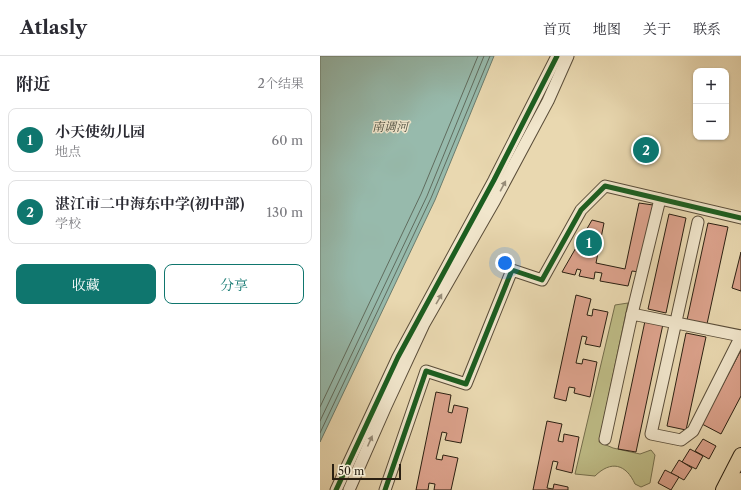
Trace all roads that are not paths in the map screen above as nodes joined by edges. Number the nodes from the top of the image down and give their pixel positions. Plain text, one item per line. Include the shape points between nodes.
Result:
1 (557, 56) edge
2 (568, 56) edge
3 (660, 199) junction
4 (741, 218) edge
5 (698, 222) dead end
6 (632, 314) junction
7 (676, 323) junction
8 (741, 336) edge
9 (605, 439) dead end
10 (741, 455) edge
11 (741, 480) edge
12 (336, 490) edge
13 (349, 490) edge
14 (385, 490) edge
15 (723, 490) edge
16 (736, 490) edge

1 - 12 street via 494,180 398,357
13 -> 2 street via 424,324 496,200 548,101
3 - 4 street
3 - 6 street
3 - 14 street via 605,186 581,210 542,280 512,270 466,384 426,371
5 - 7 street
6 - 7 street
6 - 9 street
7 - 8 street
7 - 8 street via 651,434 681,440 693,431
10 - 15 main road
11 - 16 main road

